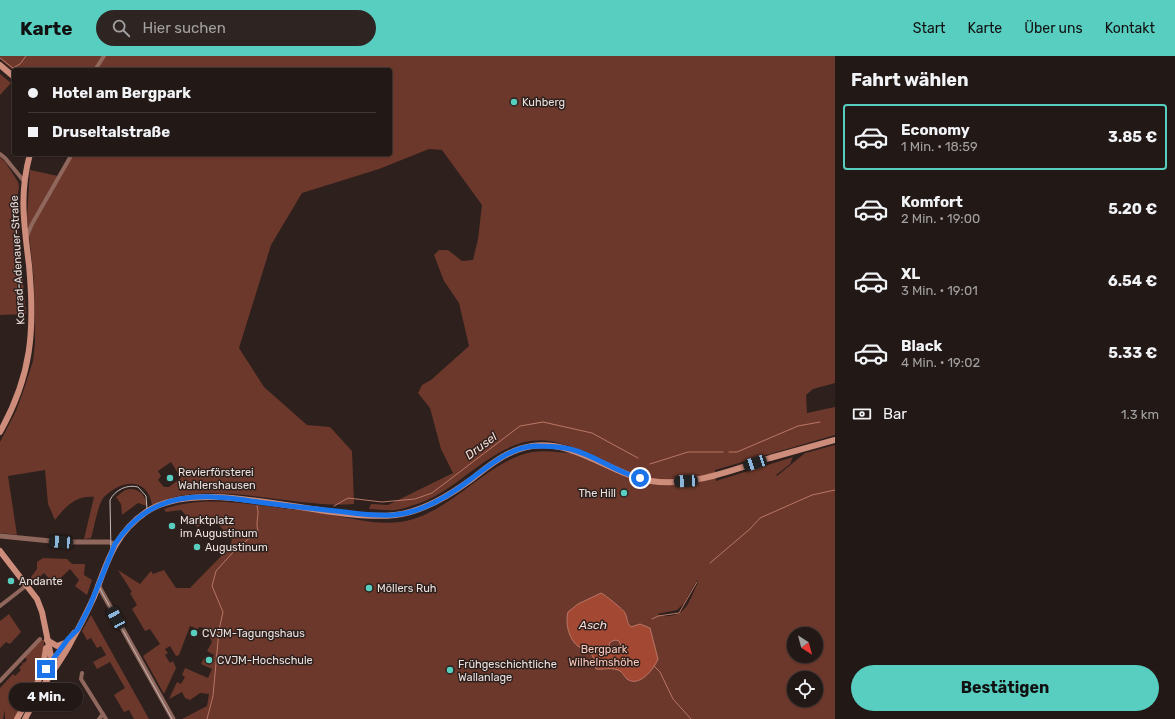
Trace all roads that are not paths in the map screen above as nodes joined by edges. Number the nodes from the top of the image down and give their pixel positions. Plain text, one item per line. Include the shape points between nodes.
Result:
1 (104, 56) edge
2 (0, 65) edge
3 (96, 68) edge
4 (12, 75) edge
5 (0, 154) edge
6 (29, 156) edge
7 (71, 156) edge
8 (23, 180) junction
9 (25, 240) junction
10 (0, 432) edge
11 (835, 440) edge
12 (0, 536) edge
13 (115, 544) junction
14 (0, 551) edge
15 (27, 585) junction
16 (98, 585) junction
17 (0, 606) edge
18 (78, 629) junction
19 (40, 639) dead end
20 (47, 640) junction
21 (66, 641) junction
22 (52, 661) junction
23 (82, 673) dead end
24 (42, 674) junction
25 (50, 675) junction
26 (0, 681) edge
27 (103, 714) junction
28 (17, 719) edge
29 (25, 719) edge
30 (99, 719) edge
31 (106, 719) edge
32 (173, 719) edge

1 - 3 street
2 - 4 main road
5 - 8 street
6 - 8 main road, Konrad-Adenauer-Straße
7 - 9 street
8 - 9 main road, Konrad-Adenauer-Straße
9 - 10 main road, Konrad-Adenauer-Straße via 29,266 30,349 25,376 15,405
11 - 13 main road via 696,480 663,482 629,475 571,449 532,446 496,460 444,498 408,513 393,515 328,511 206,496 182,499 154,507 135,521
12 - 13 street
13 - 16 main road
14 - 15 main road
15 - 17 street
15 - 20 main road via 40,607
16 - 18 main road
16 - 32 street
18 - 21 main road
18 - 25 main road
19 - 26 street
20 - 21 main road via 57,646
20 - 22 main road
20 - 24 main road
21 - 22 main road
22 - 24 main road
22 - 25 main road
23 - 27 street via 81,679
24 - 28 main road
25 - 29 main road
27 - 30 street
27 - 31 street

